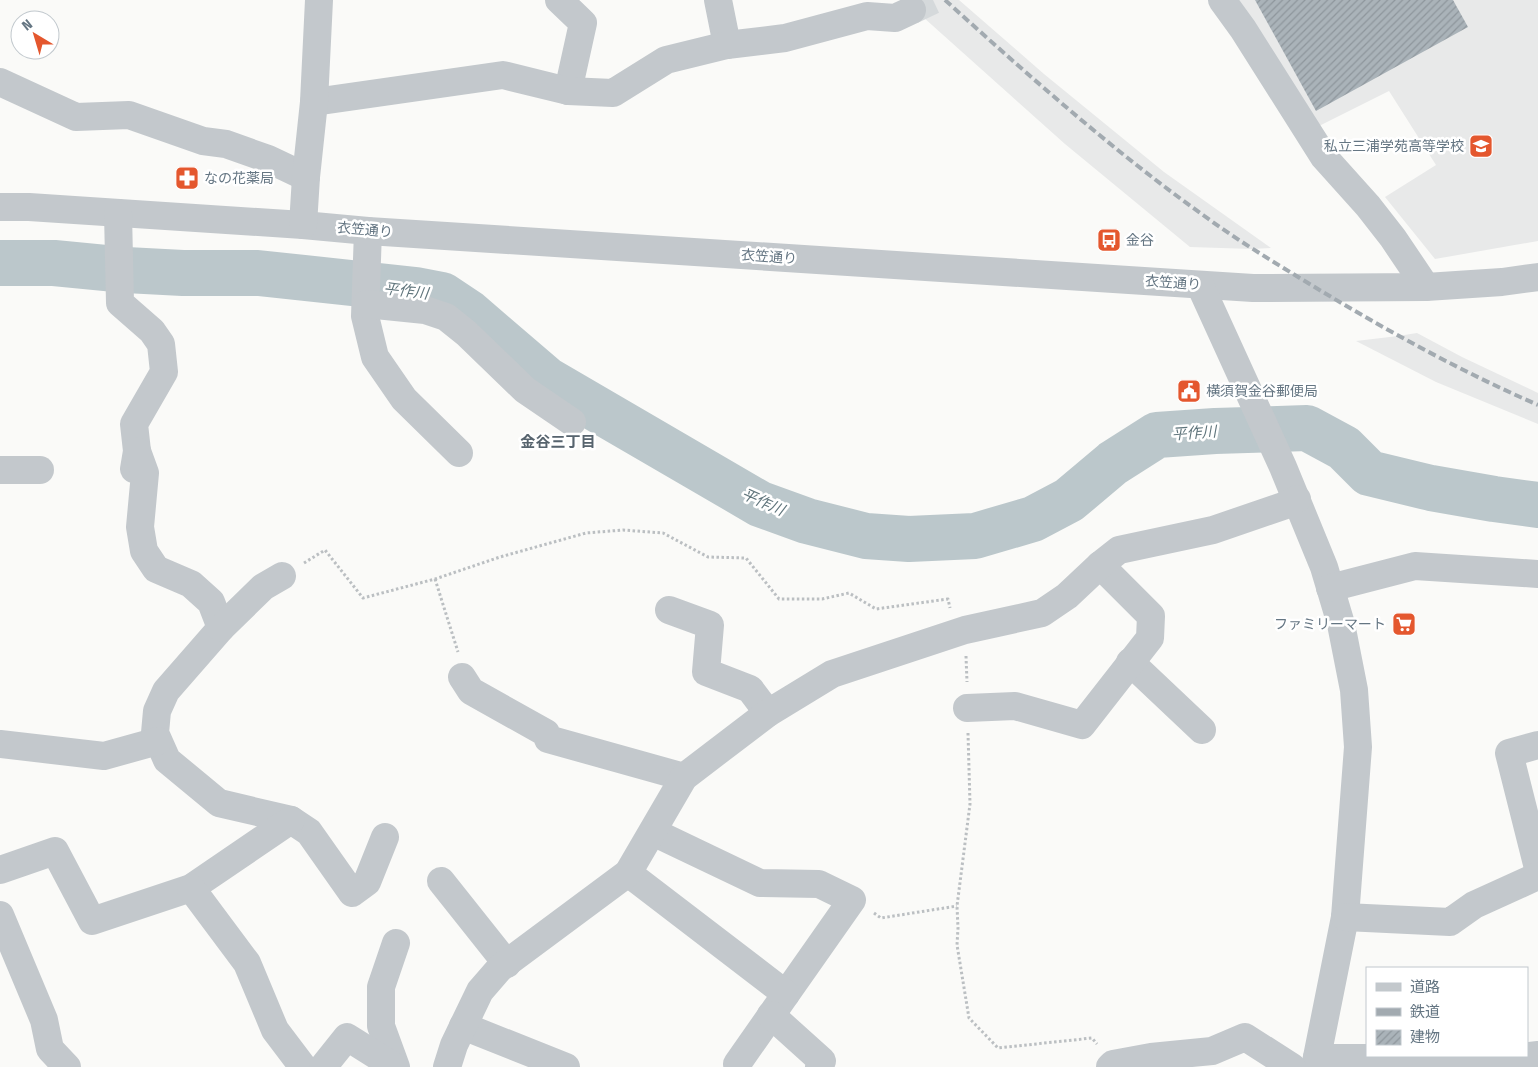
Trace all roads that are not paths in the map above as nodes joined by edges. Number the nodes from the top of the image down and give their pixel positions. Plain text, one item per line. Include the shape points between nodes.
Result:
1 (319, 0) edge
2 (559, 0) edge
3 (718, 0) edge
4 (1222, 0) edge
5 (912, 10) tunnel mouth
6 (727, 46) junction
7 (0, 82) edge
8 (568, 91) junction
9 (314, 102) junction
10 (306, 177) junction
11 (0, 207) edge
12 (118, 213) junction
13 (304, 225) junction
14 (368, 232) junction
15 (1538, 277) edge
16 (1200, 285) junction
17 (1426, 287) junction
18 (366, 304) junction
19 (572, 422) dead end
20 (137, 451) junction
21 (459, 453) dead end
22 (0, 470) edge
23 (40, 470) dead end
24 (1297, 500) junction
25 (127, 515) dead end
26 (1100, 565) junction
27 (1538, 574) edge
28 (282, 576) road end
29 (1330, 588) junction
30 (669, 610) dead end
31 (221, 628) junction
32 (1130, 662) junction
33 (462, 677) road end
34 (967, 708) road end
35 (768, 713) junction
36 (1202, 730) dead end
37 (158, 741) junction
38 (0, 744) edge
39 (1538, 745) edge
40 (684, 778) junction
41 (291, 820) junction
42 (653, 832) junction
43 (385, 837) dead end
44 (1538, 868) edge
45 (0, 870) edge
46 (628, 873) junction
47 (1538, 876) edge
48 (441, 881) dead end
49 (191, 888) junction
50 (0, 915) edge
51 (1345, 916) junction
52 (396, 942) dead end
53 (507, 964) junction
54 (778, 1005) junction
55 (463, 1026) junction
56 (1519, 1057) edge
57 (1316, 1062) edge
58 (736, 1064) dead end
59 (1111, 1065) edge
60 (67, 1067) edge
61 (303, 1067) edge
62 (323, 1067) edge
63 (396, 1067) edge
64 (448, 1067) edge
65 (566, 1067) edge
66 (819, 1067) edge
67 (1292, 1067) edge

1 - 9 street
2 - 8 street via 583,23
3 - 6 street
4 - 17 street via 1244,29 1324,157 1368,206
5 - 6 street via 895,18 867,16 785,38
6 - 8 street via 666,60 613,93
7 - 10 street via 76,117 129,115 203,141 226,144
8 - 9 street via 503,75
9 - 10 street
10 - 13 street
11 - 12 street, 衣笠通り
12 - 13 street, 衣笠通り
12 - 20 street via 120,303 152,331 160,344 164,372 134,424
13 - 14 street, 衣笠通り
14 - 16 street, 衣笠通り
14 - 18 street
15 - 17 street, 衣笠通り
16 - 17 street, 衣笠通り via 1253,288
16 - 24 street
18 - 19 street via 425,310 446,317 525,390
18 - 21 street via 365,316 375,357 404,400
20 - 25 street
20 - 31 street via 145,473 140,527 144,551 156,570 191,584 211,602
22 - 23 street
24 - 26 street via 1213,530 1119,550
24 - 29 street
26 - 32 street via 1151,616 1150,638
26 - 35 street via 1067,596 1042,613 960,632 832,674
27 - 29 street via 1415,566
28 - 31 street via 263,587
29 - 51 street via 1354,690 1358,747
30 - 35 street via 710,625 706,672 750,689
31 - 37 street via 166,692 157,711 155,733
32 - 34 street via 1082,725 1015,706
32 - 36 street
33 - 40 street via 472,691 546,733 548,739
35 - 40 street
37 - 38 street via 104,756
37 - 41 street via 167,760 219,803
39 - 44 street via 1509,753
40 - 42 street
41 - 43 street via 309,832 352,893 367,882
41 - 49 street
42 - 46 street
42 - 54 street via 760,883 819,884 852,900
45 - 49 street via 55,851 92,921
46 - 53 street
46 - 54 street
47 - 51 street via 1474,905 1450,922
48 - 53 street
49 - 61 street via 248,963 275,1030
50 - 60 street via 44,1020 50,1049
51 - 57 street
52 - 63 street via 381,987 381,1026
53 - 55 street via 480,991
54 - 58 street
54 - 66 street via 822,1061
55 - 64 street
55 - 65 street
56 - 57 street
59 - 67 street via 1212,1051 1245,1037
62 - 63 street via 347,1037

